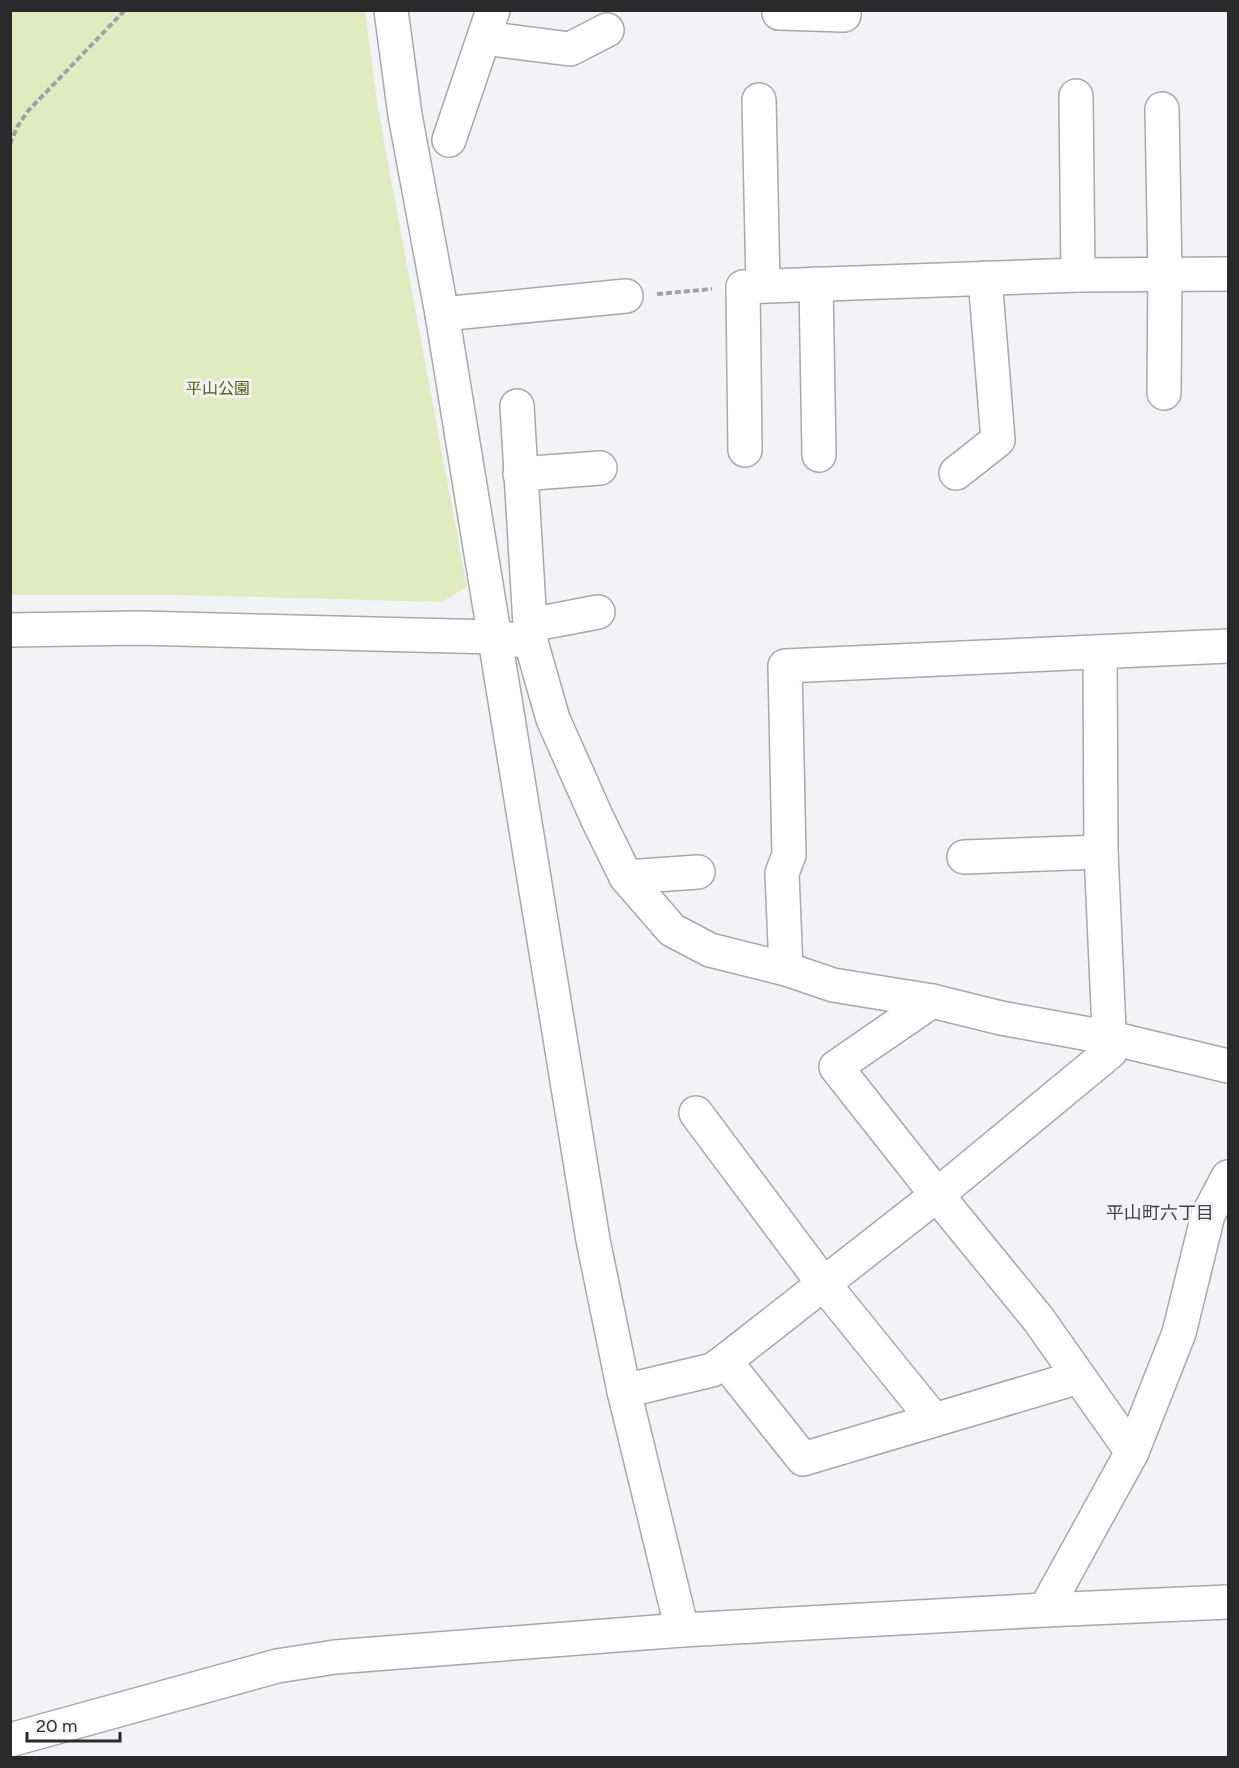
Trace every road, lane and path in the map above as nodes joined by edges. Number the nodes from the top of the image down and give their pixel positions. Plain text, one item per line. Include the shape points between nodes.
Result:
1 (125, 10) edge
2 (391, 10) edge
3 (844, 10) edge
4 (779, 14) dead end
5 (489, 24) edge
6 (607, 30) dead end
7 (1076, 96) dead end
8 (759, 100) dead end
9 (1162, 109) dead end
10 (449, 140) dead end
11 (10, 144) edge
12 (1165, 274) junction
13 (1228, 274) edge
14 (1078, 275) junction
15 (985, 278) junction
16 (816, 284) junction
17 (753, 287) junction
18 (626, 296) joint
19 (442, 314) junction
20 (1164, 393) dead end
21 (517, 406) dead end
22 (745, 450) dead end
23 (819, 455) dead end
24 (600, 468) dead end
25 (956, 473) dead end
26 (520, 474) junction
27 (525, 547) junction
28 (479, 548) junction
29 (598, 612) dead end
30 (10, 630) edge
31 (530, 634) junction
32 (494, 637) junction
33 (1228, 646) edge
34 (1100, 652) junction
35 (1101, 852) junction
36 (964, 856) dead end
37 (698, 872) dead end
38 (626, 877) junction
39 (786, 969) junction
40 (932, 1001) junction
41 (1111, 1038) junction
42 (1228, 1066) edge
43 (696, 1113) dead end
44 (1228, 1177) edge
45 (937, 1195) junction
46 (823, 1283) junction
47 (725, 1361) junction
48 (1079, 1377) junction
49 (624, 1390) junction
50 (934, 1420) junction
51 (1132, 1452) junction
52 (1228, 1602) edge
53 (1045, 1610) junction
54 (682, 1630) junction
55 (10, 1740) edge

1 - 11 path via 28,111
2 - 19 street via 405,115
3 - 4 street via 844,15
5 - 6 street via 570,49
5 - 10 street
7 - 14 street
8 - 17 street
9 - 12 street
12 - 13 street
12 - 14 street
12 - 20 street
14 - 15 street
15 - 16 street
15 - 25 street via 998,440
16 - 17 street
16 - 23 street
17 - 18 path
17 - 22 street
18 - 19 street
19 - 28 street
21 - 26 street
24 - 26 street
26 - 27 street
27 - 28 street
27 - 31 street
28 - 32 street
29 - 31 street
30 - 32 street via 139,628
31 - 32 street
31 - 38 street via 553,719
32 - 49 street via 593,1240
33 - 34 street
34 - 35 street
34 - 39 street via 785,666 789,855 782,873
35 - 36 street
35 - 41 street
37 - 38 street
38 - 39 street via 672,930 710,950
39 - 40 street via 833,985
40 - 41 street
40 - 45 street via 836,1067
41 - 42 street
41 - 45 street via 1110,1052
43 - 46 street
44 - 51 street via 1208,1215 1179,1333
45 - 46 street
45 - 48 street via 1039,1320
46 - 47 street
46 - 50 street
47 - 49 street via 712,1370
47 - 50 street via 803,1459
48 - 50 street
48 - 51 street
49 - 54 street
51 - 53 street
52 - 53 street
53 - 54 street
54 - 55 street via 335,1657 277,1666

